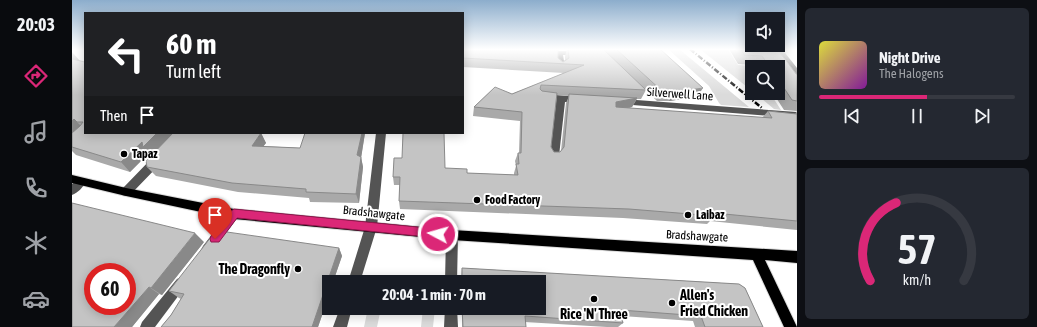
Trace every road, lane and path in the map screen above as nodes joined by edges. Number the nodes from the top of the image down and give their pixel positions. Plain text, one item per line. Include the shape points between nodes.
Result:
1 (789, 64) edge
2 (796, 73) edge
3 (642, 93) edge
4 (543, 97) edge
5 (561, 98) junction
6 (591, 100) edge
7 (614, 102) edge
8 (653, 104) junction
9 (797, 115) edge
10 (381, 134) edge
11 (167, 149) edge
12 (554, 156) edge
13 (77, 180) edge
14 (72, 191) edge
15 (126, 192) junction
16 (234, 214) junction
17 (370, 227) junction
18 (452, 235) junction
19 (756, 254) junction
20 (797, 257) edge
21 (200, 258) edge
22 (191, 270) edge
23 (356, 275) edge
24 (452, 275) edge
25 (344, 315) edge
26 (451, 315) edge
27 (147, 327) edge
28 (340, 327) edge
29 (451, 327) edge
30 (791, 327) edge

1 - 2 street
3 - 8 street
4 - 5 street
5 - 6 street
5 - 12 street
7 - 8 street, Silverwell Lane
8 - 9 street, Silverwell Lane
10 - 17 street
11 - 15 street
13 - 14 street
13 - 15 main road, Bradshawgate
15 - 16 main road, Bradshawgate
16 - 17 main road, Bradshawgate
16 - 21 street
17 - 18 main road, Bradshawgate
17 - 23 street
18 - 19 main road, Bradshawgate
18 - 24 street
19 - 20 main road, Bradshawgate
19 - 30 main road
22 - 27 street
25 - 28 street
26 - 29 street

